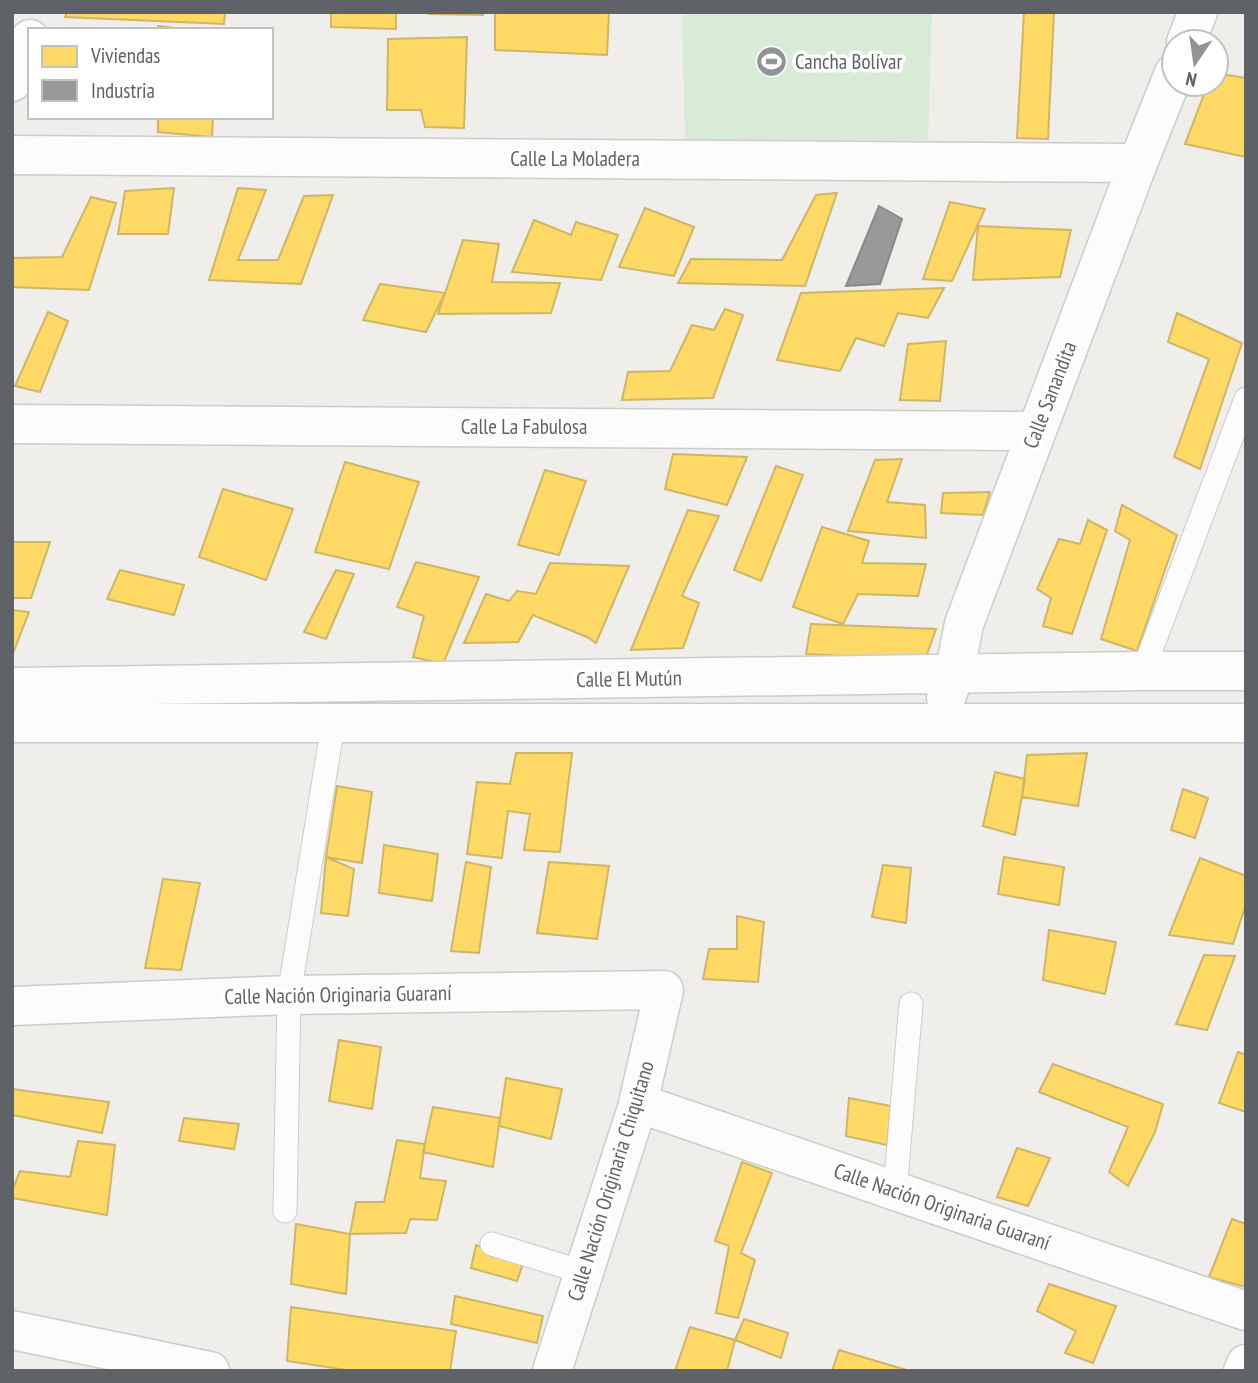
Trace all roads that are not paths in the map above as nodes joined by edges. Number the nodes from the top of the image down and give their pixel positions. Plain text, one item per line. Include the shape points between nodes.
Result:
1 (28, 44) edge
2 (12, 82) edge
3 (1164, 98) edge
4 (12, 155) edge
5 (1138, 163) junction
6 (1246, 399) edge
7 (12, 424) edge
8 (1036, 431) junction
9 (1143, 671) junction
10 (1246, 671) edge
11 (954, 675) junction
12 (12, 687) edge
13 (939, 721) junction
14 (12, 723) edge
15 (1246, 723) edge
16 (333, 725) junction
17 (664, 990) joint
18 (289, 995) junction
19 (911, 1004) dead end
20 (12, 1006) edge
21 (638, 1103) junction
22 (895, 1191) junction
23 (285, 1211) dead end
24 (492, 1244) dead end
25 (583, 1272) junction
26 (1246, 1311) edge
27 (12, 1330) edge
28 (1246, 1364) edge
29 (210, 1371) edge
30 (552, 1371) edge
31 (1243, 1371) edge

1 - 2 street
3 - 5 street, Calle Sanandita
4 - 5 street, Calle La Moladera
5 - 8 street, Calle Sanandita
6 - 9 lane
7 - 8 street, Calle La Fabulosa
8 - 11 street, Calle Sanandita via 964,624
9 - 10 street, Calle El Mutún
9 - 11 street, Calle El Mutún
11 - 12 street, Calle El Mutún
11 - 13 street, Calle Sanandita
13 - 15 street, Calle El Mutún
13 - 16 street, Calle El Mutún
14 - 16 street, Calle El Mutún
16 - 18 lane
17 - 18 street, Calle Nación Originaria Guaraní
17 - 21 street, Calle Nación Originaria Chiquitano
18 - 20 street, Calle Nación Originaria Guaraní
18 - 23 lane
19 - 22 lane
21 - 22 street, Calle Nación Originaria Guaraní
21 - 25 street, Calle Nación Originaria Chiquitano
22 - 26 street, Calle Nación Originaria Guaraní
24 - 25 lane
25 - 30 street, Calle Nación Originaria Chiquitano
27 - 29 street
28 - 31 street

